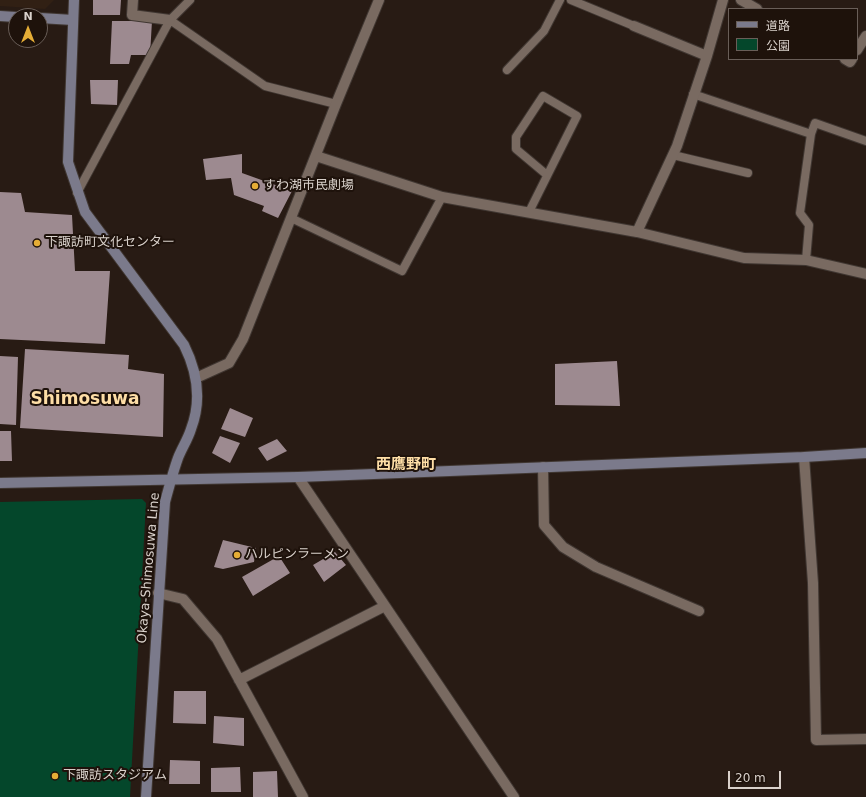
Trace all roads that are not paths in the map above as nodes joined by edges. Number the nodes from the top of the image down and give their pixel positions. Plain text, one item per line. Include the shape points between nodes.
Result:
1 (74, 0) edge
2 (133, 0) edge
3 (190, 0) edge
4 (379, 0) edge
5 (560, 0) edge
6 (571, 0) edge
7 (723, 0) edge
8 (741, 0) edge
9 (755, 8) edge
10 (48, 18) edge
11 (72, 20) junction
12 (170, 20) junction
13 (634, 26) joint
14 (866, 36) edge
15 (858, 48) edge
16 (707, 56) junction
17 (507, 70) dead end
18 (693, 94) junction
19 (336, 104) junction
20 (811, 134) junction
21 (866, 142) edge
22 (673, 155) junction
23 (316, 156) junction
24 (748, 173) dead end
25 (547, 175) junction
26 (77, 193) junction
27 (442, 197) junction
28 (529, 212) junction
29 (291, 218) junction
30 (637, 232) junction
31 (806, 260) junction
32 (866, 274) edge
33 (196, 378) junction
34 (866, 453) edge
35 (804, 457) junction
36 (543, 467) junction
37 (298, 477) junction
38 (170, 480) junction
39 (0, 483) edge
40 (158, 593) junction
41 (385, 606) junction
42 (699, 611) dead end
43 (239, 680) junction
44 (866, 739) edge
45 (146, 797) edge
46 (304, 797) edge
47 (514, 797) edge

1 - 11 street, Okaya-Shimosuwa Line
2 - 12 street via 132,14
3 - 12 lane
4 - 19 street
5 - 17 lane via 544,31
6 - 13 lane
7 - 16 street
8 - 9 street
10 - 11 street
11 - 26 street, Okaya-Shimosuwa Line via 68,162
12 - 19 lane via 265,86
12 - 26 lane
13 - 16 street
14 - 15 street
16 - 18 street
18 - 20 lane
18 - 22 street
19 - 23 street
20 - 21 lane via 815,123
20 - 31 lane via 800,213 809,225
22 - 24 lane
22 - 30 street
23 - 27 street
23 - 29 street
25 - 25 lane via 577,116 543,96 516,137 516,149
25 - 28 lane
26 - 33 street, Okaya-Shimosuwa Line via 84,212 184,345 192,361
27 - 28 street
27 - 29 lane via 402,271
28 - 30 street
29 - 33 street via 239,345 228,363
30 - 31 street via 744,258
31 - 32 street
33 - 38 street, Okaya-Shimosuwa Line via 197,403 191,428
34 - 35 street
35 - 36 street
35 - 44 street via 813,583 816,740
36 - 37 street
36 - 42 street via 544,525 563,547 596,567
37 - 38 street
37 - 41 street
38 - 39 street
38 - 40 street, Okaya-Shimosuwa Line via 165,502
40 - 43 street via 183,599 217,639
40 - 45 street, Okaya-Shimosuwa Line
41 - 43 street
41 - 47 street
43 - 46 street

